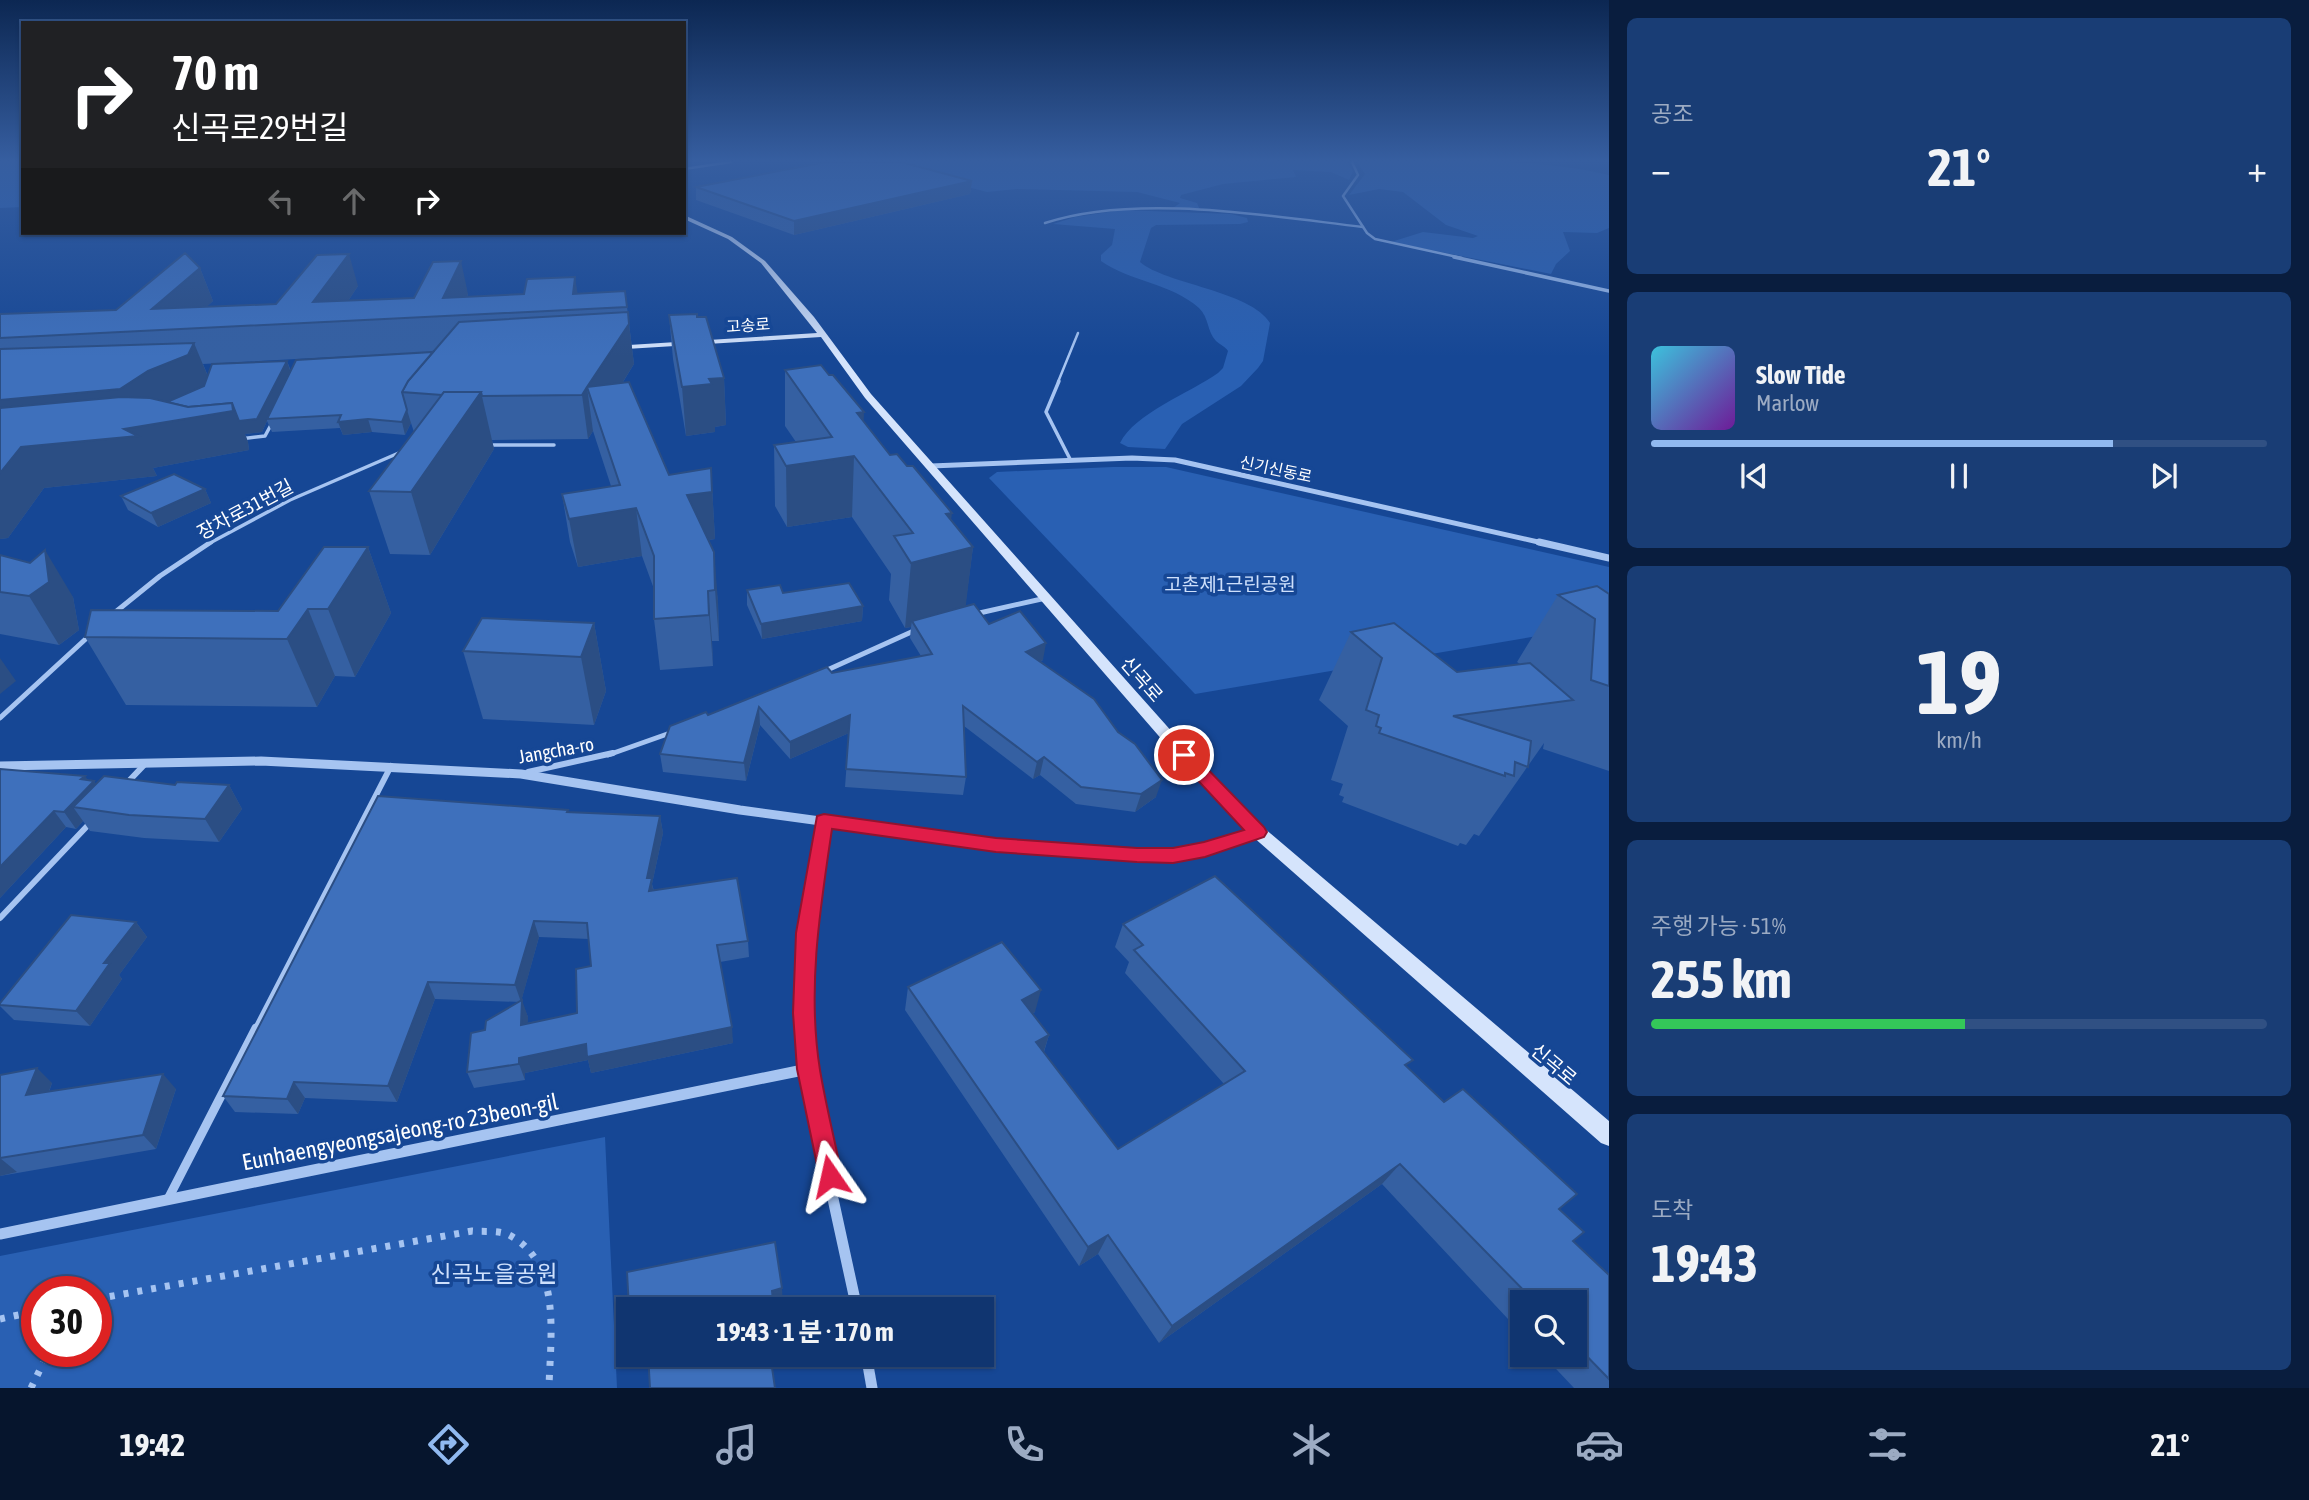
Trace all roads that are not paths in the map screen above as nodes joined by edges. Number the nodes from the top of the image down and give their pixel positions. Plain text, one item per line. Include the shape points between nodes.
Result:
1 (709, 227) edge
2 (1363, 227) edge
3 (1609, 291) edge
4 (1078, 333) dead end
5 (821, 335) junction
6 (604, 348) edge
7 (277, 413) edge
8 (230, 440) dead end
9 (408, 445) edge
10 (474, 445) dead end
11 (554, 445) edge
12 (1070, 459) junction
13 (931, 466) junction
14 (1609, 558) edge
15 (1046, 598) junction
16 (964, 616) edge
17 (104, 622) edge
18 (929, 625) edge
19 (94, 631) edge
20 (813, 676) edge
21 (0, 718) edge
22 (678, 730) edge
23 (146, 763) junction
24 (0, 766) edge
25 (391, 766) junction
26 (521, 774) junction
27 (118, 792) edge
28 (100, 812) edge
29 (824, 821) junction
30 (1258, 832) junction
31 (0, 918) edge
32 (808, 1069) junction
33 (1609, 1135) edge
34 (167, 1201) junction
35 (0, 1234) edge
36 (855, 1297) edge
37 (868, 1367) edge
38 (872, 1388) edge

1 - 5 street, 신곡로 via 763,262
2 - 3 street via 1370,236 1390,243
4 - 12 lane via 1046,412
5 - 6 street, 고송로
5 - 13 street, 신곡로
7 - 8 lane via 265,436
9 - 17 lane, 장차로31번길 via 393,457 311,490 181,559
10 - 11 lane
12 - 13 street, 신기신동로
12 - 14 street, 신기신동로 via 1175,460
13 - 15 street, 신곡로
15 - 16 lane
15 - 30 street, 신곡로
18 - 20 lane
19 - 21 lane
22 - 26 lane, Jangcha-ro via 597,759
23 - 24 street, Jangcha-ro
23 - 25 street, Jangcha-ro
23 - 27 lane
25 - 26 street, Jangcha-ro
25 - 34 lane
26 - 29 street
28 - 31 lane
29 - 30 street via 996,845 1137,855 1205,850
29 - 32 street via 804,955
30 - 33 street, 신곡로
32 - 34 street, Eunhaengyeongsajeong-ro 23beon-gil
32 - 36 street
34 - 35 street, Eunhaengyeongsajeong-ro 23beon-gil
37 - 38 street

